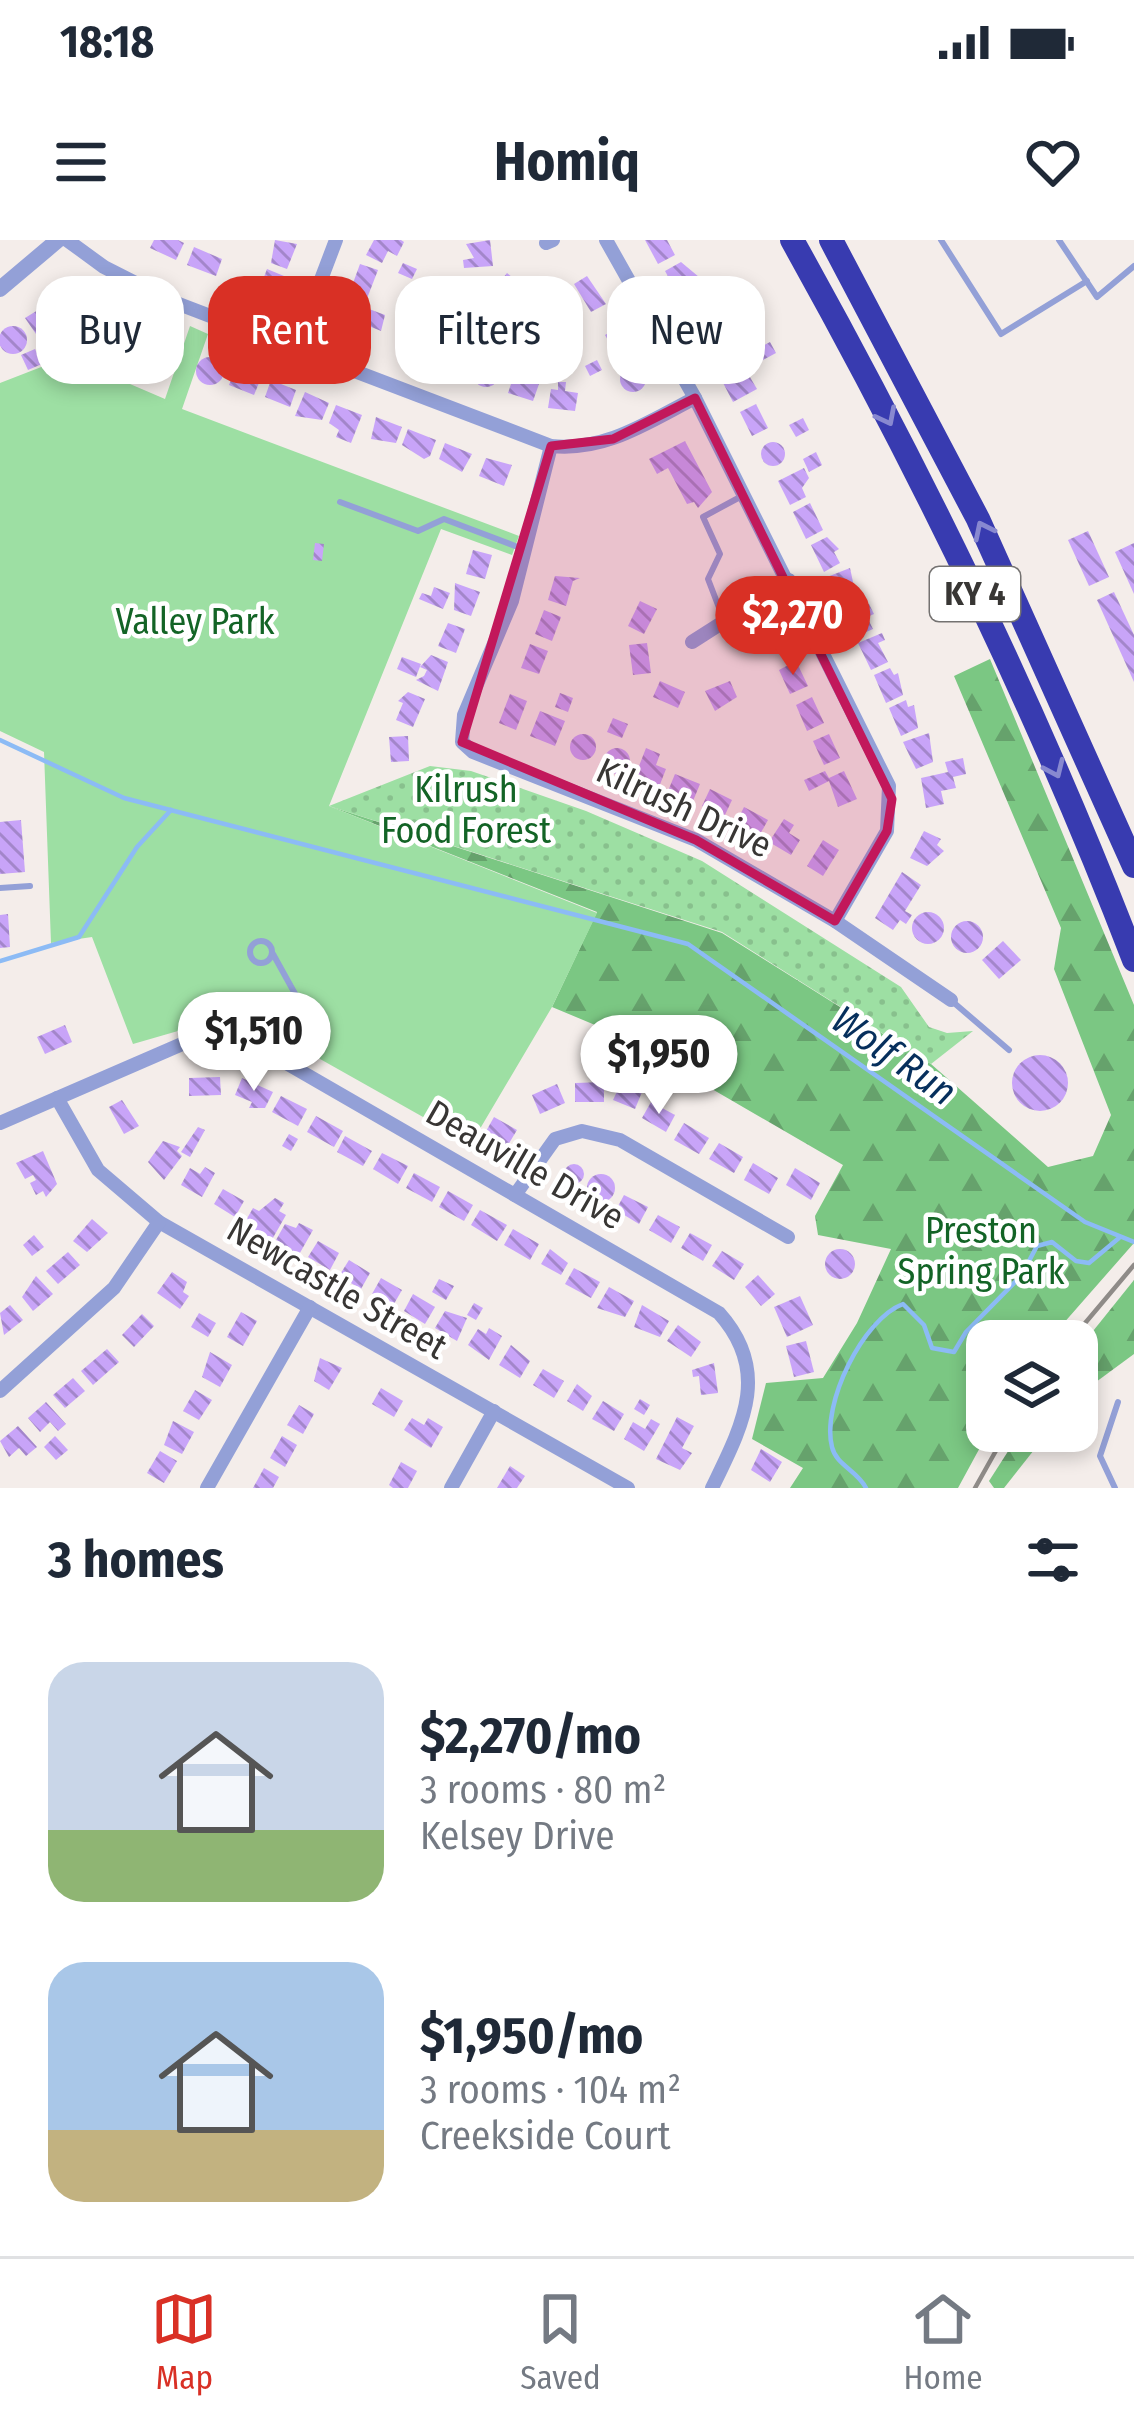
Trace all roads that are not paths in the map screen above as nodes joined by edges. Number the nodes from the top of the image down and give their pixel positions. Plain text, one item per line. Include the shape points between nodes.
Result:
1 (58, 240) edge
2 (67, 240) edge
3 (336, 240) edge
4 (606, 240) edge
5 (791, 240) edge
6 (831, 240) edge
7 (941, 240) edge
8 (1059, 240) edge
9 (1134, 266) edge
10 (322, 276) edge
11 (1087, 281) junction
12 (0, 289) edge
13 (208, 315) edge
14 (371, 377) edge
15 (695, 398) junction
16 (551, 446) junction
17 (745, 495) junction
18 (340, 502) dead end
19 (526, 550) junction
20 (789, 580) junction
21 (725, 622) junction
22 (692, 642) dead end
23 (1134, 866) edge
24 (30, 886) dead end
25 (0, 889) edge
26 (835, 921) junction
27 (273, 954) dead end
28 (1134, 960) edge
29 (951, 1000) joint
30 (1009, 1050) dead end
31 (299, 1070) junction
32 (57, 1098) junction
33 (0, 1123) edge
34 (515, 1195) junction
35 (159, 1222) junction
36 (788, 1237) dead end
37 (310, 1307) junction
38 (0, 1391) edge
39 (1118, 1402) dead end
40 (494, 1412) junction
41 (207, 1488) edge
42 (451, 1488) edge
43 (628, 1488) edge
44 (712, 1488) edge
45 (1115, 1488) edge

1 - 12 street
2 - 13 street via 104,267
3 - 10 street
4 - 15 street
5 -> 28 highway, KY 4 via 963,568
23 -> 6 highway, KY 4 via 999,562
7 - 11 lane via 1001,334
8 - 11 lane
9 - 11 lane via 1097,297
14 - 16 street
15 - 16 street via 613,440
15 - 17 street
16 - 19 street, Kilrush Drive
17 - 20 street
17 - 21 lane via 703,517 720,554 708,579
18 - 19 lane via 418,531 444,519
19 - 26 street, Kilrush Drive via 464,715 460,738 467,748 696,840
20 - 21 street
20 - 26 street via 892,800 887,831
21 - 22 street
24 - 25 lane
26 - 29 street, Kilrush Drive
27 - 31 lane via 316,1036
29 - 30 lane
31 - 32 street, Deauville Drive via 238,1043 189,1041
31 - 34 street, Deauville Drive
32 - 33 street, Deauville Drive
32 - 35 street, Newcastle Street via 98,1170
34 - 36 street via 555,1139 599,1132
34 - 44 street, Deauville Drive via 719,1313 748,1362 747,1411
35 - 37 street, Newcastle Street
35 - 38 street via 114,1288
37 - 40 street, Newcastle Street
37 - 41 street
39 - 45 lane via 1100,1456
40 - 42 street
40 - 43 street, Newcastle Street

